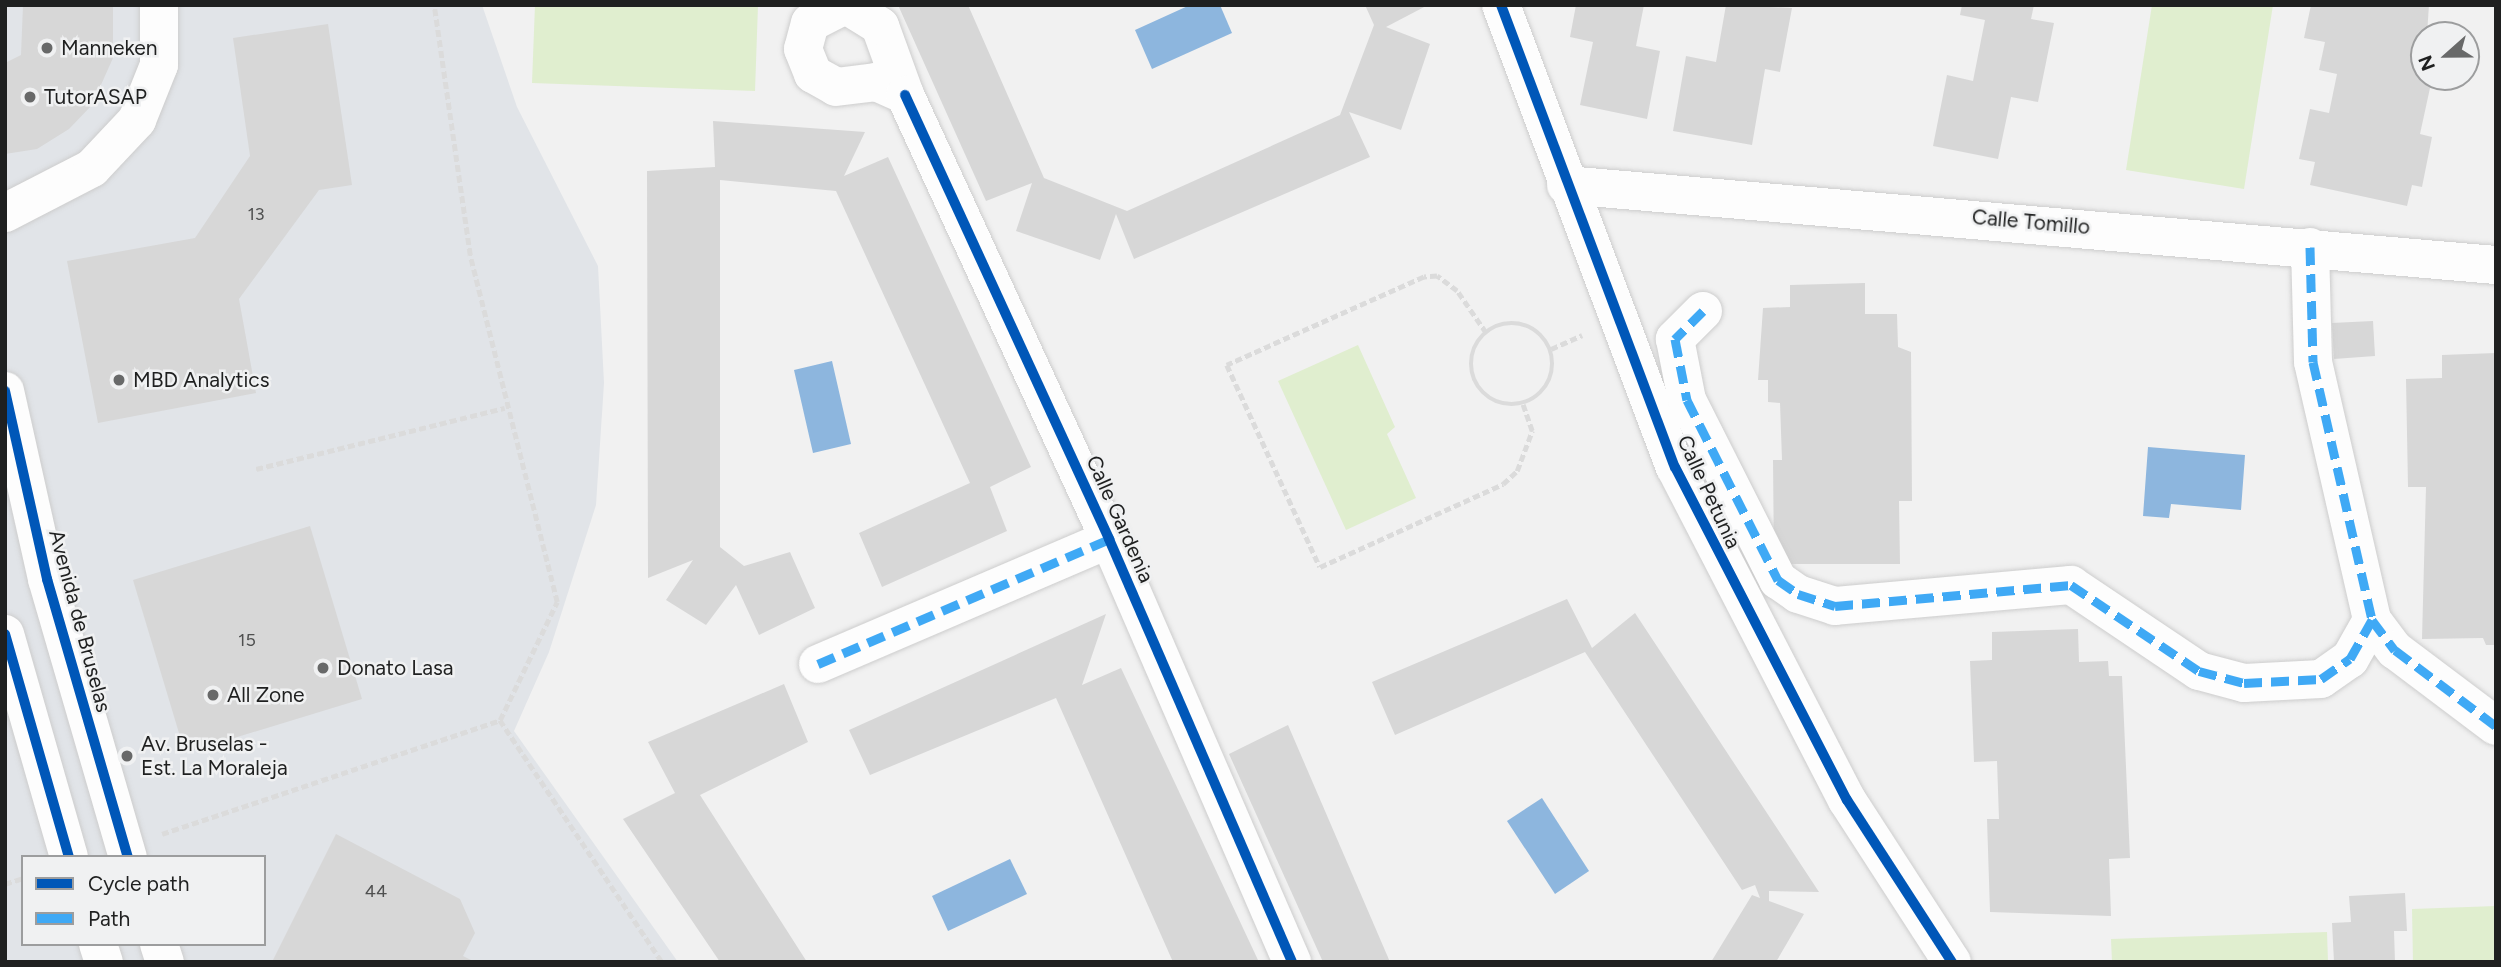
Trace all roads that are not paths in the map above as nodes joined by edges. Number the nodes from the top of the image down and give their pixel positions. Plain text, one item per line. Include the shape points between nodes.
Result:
1 (159, 5) edge
2 (846, 5) edge
3 (1501, 5) edge
4 (905, 95) junction
5 (1566, 185) junction
6 (5, 213) edge
7 (2310, 247) junction
8 (2496, 265) edge
9 (1703, 311) dead end
10 (5, 391) edge
11 (1109, 539) junction
12 (2372, 620) junction
13 (5, 634) edge
14 (818, 664) dead end
15 (2496, 726) edge
16 (126, 852) edge
17 (68, 855) edge
18 (1292, 962) edge
19 (1952, 962) edge

1 - 6 street via 159,65 137,120 92,168
2 - 4 street, Calle Gardenia via 880,26
2 - 4 street via 810,23 803,49 813,74 836,87 876,82
3 - 5 street, Calle Petunia
4 - 11 street, Calle Gardenia
5 - 7 street, Calle Tomillo
5 - 19 street, Calle Petunia via 1639,383 1730,584 1847,800
7 - 8 street, Calle Tomillo
7 - 12 street via 2313,362
9 - 12 street via 1675,339 1687,400 1778,580 1798,594 1835,606 2071,585 2199,671 2244,683 2321,679 2350,659
10 - 16 street, Avenida de Bruselas via 47,579
11 - 14 street, Calle Gardenia
11 - 18 street, Calle Gardenia
12 - 15 street via 2395,650
13 - 17 street

